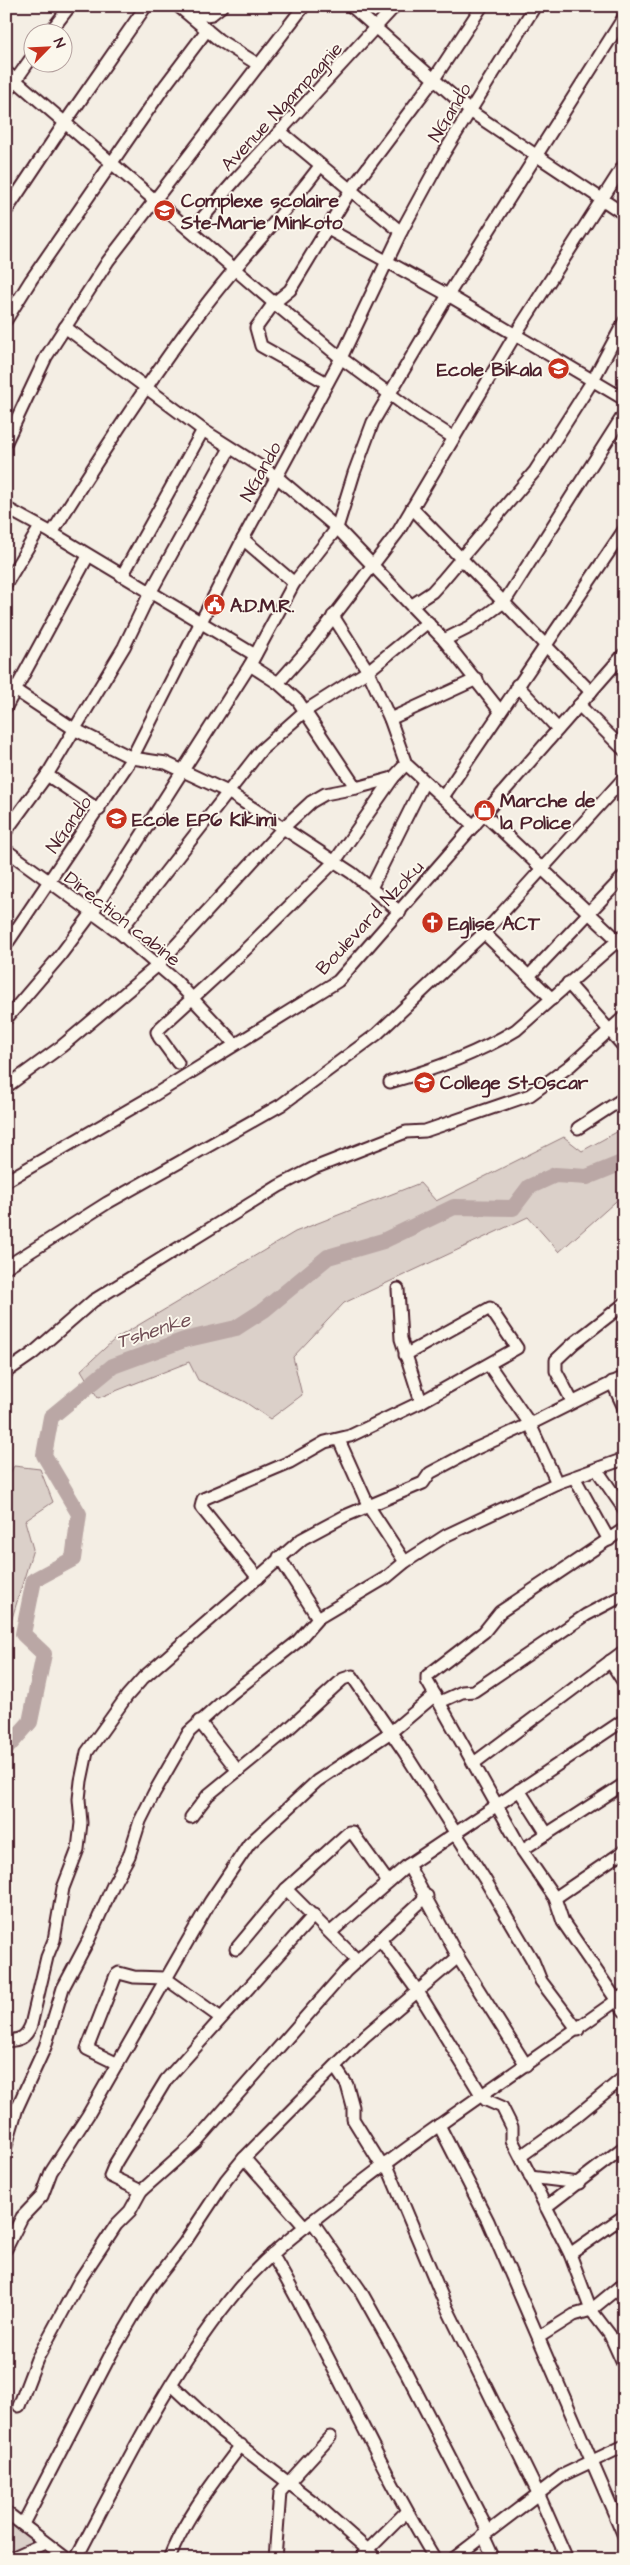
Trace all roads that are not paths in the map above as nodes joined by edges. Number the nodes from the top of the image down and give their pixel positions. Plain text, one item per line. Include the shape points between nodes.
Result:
1 (70, 6) edge
2 (146, 6) edge
3 (178, 6) edge
4 (222, 6) edge
5 (304, 6) edge
6 (351, 6) edge
7 (395, 6) edge
8 (482, 6) edge
9 (535, 6) edge
10 (192, 16) junction
11 (624, 17) edge
12 (58, 22) edge
13 (377, 28) junction
14 (207, 30) junction
15 (258, 65) junction
16 (22, 71) edge
17 (6, 72) edge
18 (434, 79) junction
19 (16, 80) junction
20 (6, 94) edge
21 (470, 111) junction
22 (64, 124) junction
23 (281, 132) junction
24 (537, 157) junction
25 (112, 164) junction
26 (624, 165) edge
27 (320, 166) junction
28 (350, 191) junction
29 (603, 198) junction
30 (155, 201) junction
31 (6, 211) edge
32 (624, 214) edge
33 (326, 228) junction
34 (192, 230) junction
35 (401, 232) junction
36 (386, 262) junction
37 (233, 269) junction
38 (448, 295) junction
39 (274, 303) junction
40 (6, 320) edge
41 (624, 322) edge
42 (65, 326) junction
43 (515, 335) junction
44 (341, 358) junction
45 (593, 380) junction
46 (327, 383) junction
47 (145, 388) junction
48 (390, 394) junction
49 (624, 399) edge
50 (624, 414) edge
51 (203, 430) junction
52 (454, 438) junction
53 (6, 442) edge
54 (230, 448) junction
55 (277, 477) junction
56 (6, 508) edge
57 (412, 508) junction
58 (40, 527) junction
59 (337, 528) junction
60 (624, 530) edge
61 (52, 533) junction
62 (243, 539) junction
63 (88, 556) junction
64 (463, 558) junction
65 (372, 564) junction
66 (122, 576) junction
67 (294, 583) junction
68 (6, 584) edge
69 (150, 593) junction
70 (504, 601) junction
71 (412, 606) junction
72 (334, 616) junction
73 (200, 622) junction
74 (428, 622) junction
75 (444, 640) junction
76 (544, 645) junction
77 (624, 654) edge
78 (252, 660) junction
79 (368, 671) junction
80 (477, 679) junction
81 (278, 683) junction
82 (6, 684) edge
83 (517, 685) junction
84 (16, 692) junction
85 (591, 692) junction
86 (579, 705) junction
87 (6, 707) edge
88 (305, 711) junction
89 (500, 711) junction
90 (390, 719) junction
91 (558, 729) junction
92 (74, 730) junction
93 (624, 750) edge
94 (132, 758) junction
95 (406, 764) junction
96 (182, 769) junction
97 (46, 775) junction
98 (393, 778) junction
99 (624, 778) edge
100 (424, 782) junction
101 (356, 788) junction
102 (228, 792) junction
103 (443, 797) junction
104 (99, 810) junction
105 (484, 814) junction
106 (474, 826) junction
107 (284, 827) junction
108 (6, 831) edge
109 (6, 850) edge
110 (335, 861) junction
111 (543, 868) junction
112 (624, 876) edge
113 (49, 882) junction
114 (371, 888) junction
115 (400, 912) junction
116 (588, 913) junction
117 (92, 914) junction
118 (119, 932) junction
119 (484, 933) junction
120 (622, 940) edge
121 (6, 945) edge
122 (157, 966) junction
123 (528, 976) junction
124 (568, 983) junction
125 (192, 999) junction
126 (552, 999) junction
127 (624, 1017) edge
128 (6, 1019) edge
129 (609, 1031) junction
130 (234, 1044) junction
131 (624, 1047) edge
132 (178, 1063) dead end
133 (390, 1082) dead end
134 (6, 1087) edge
135 (624, 1098) edge
136 (578, 1128) dead end
137 (6, 1181) edge
138 (6, 1267) edge
139 (398, 1289) dead end
140 (624, 1304) edge
141 (405, 1355) junction
142 (489, 1365) junction
143 (6, 1372) edge
144 (624, 1377) edge
145 (612, 1382) junction
146 (572, 1401) junction
147 (421, 1402) junction
148 (624, 1408) edge
149 (530, 1424) junction
150 (339, 1440) junction
151 (624, 1459) edge
152 (597, 1470) junction
153 (574, 1477) junction
154 (557, 1483) junction
155 (369, 1507) junction
156 (624, 1509) edge
157 (624, 1529) edge
158 (609, 1540) junction
159 (279, 1558) junction
160 (405, 1562) junction
161 (258, 1578) junction
162 (624, 1595) edge
163 (318, 1618) junction
164 (624, 1651) edge
165 (610, 1660) junction
166 (624, 1683) edge
167 (438, 1699) junction
168 (624, 1720) edge
169 (199, 1721) junction
170 (391, 1732) junction
171 (474, 1763) junction
172 (238, 1771) junction
173 (624, 1784) edge
174 (519, 1790) junction
175 (496, 1805) junction
176 (191, 1817) dead end
177 (456, 1834) junction
178 (547, 1834) junction
179 (522, 1850) junction
180 (624, 1851) edge
181 (408, 1864) junction
182 (388, 1882) junction
183 (286, 1888) junction
184 (427, 1896) junction
185 (555, 1898) junction
186 (314, 1915) junction
187 (331, 1932) junction
188 (380, 1939) junction
189 (236, 1949) dead end
190 (458, 1957) junction
191 (357, 1960) junction
192 (165, 1978) junction
193 (417, 1990) junction
194 (621, 1998) edge
195 (624, 2010) edge
196 (222, 2018) junction
197 (578, 2030) junction
198 (6, 2041) edge
199 (118, 2064) junction
200 (526, 2065) junction
201 (335, 2067) junction
202 (624, 2077) edge
203 (482, 2096) junction
204 (439, 2125) junction
205 (6, 2146) edge
206 (624, 2147) edge
207 (521, 2156) junction
208 (244, 2158) junction
209 (384, 2164) junction
210 (530, 2177) junction
211 (579, 2183) junction
212 (141, 2191) junction
213 (546, 2207) junction
214 (624, 2216) edge
215 (309, 2224) junction
216 (6, 2249) edge
217 (272, 2254) junction
218 (570, 2254) junction
219 (624, 2283) edge
220 (591, 2310) junction
221 (539, 2337) junction
222 (624, 2366) edge
223 (172, 2385) junction
224 (19, 2406) dead end
225 (330, 2437) dead end
226 (241, 2445) junction
227 (624, 2446) edge
228 (592, 2461) junction
229 (287, 2482) junction
230 (538, 2493) junction
231 (6, 2512) edge
232 (406, 2512) junction
233 (23, 2524) junction
234 (486, 2533) junction
235 (624, 2536) edge
236 (45, 2542) junction
237 (369, 2549) junction
238 (9, 2559) edge
239 (67, 2559) edge
240 (76, 2559) edge
241 (169, 2559) edge
242 (275, 2559) edge
243 (359, 2559) edge
244 (378, 2559) edge
245 (434, 2559) edge
246 (453, 2559) edge
247 (494, 2559) edge
248 (567, 2559) edge

1 - 12 street
2 - 22 street
3 - 10 street
4 - 10 street via 212,14
5 - 15 street
6 - 13 street
7 - 13 street, Avenue Ngampagnie
8 - 18 street
9 - 21 street, NGando
10 - 14 street
11 - 24 street
13 - 18 street
13 - 23 street, Avenue Ngampagnie
14 - 15 street
14 - 25 street
15 - 30 street
16 - 19 street
17 - 19 street
18 - 21 street
18 - 28 street
19 - 20 street
19 - 22 street
21 - 24 street
21 - 35 street, NGando
22 - 25 street
22 - 31 street
23 - 27 street
23 - 34 street, Avenue Ngampagnie
24 - 29 street
24 - 38 street
25 - 30 street
25 - 40 street
26 - 29 street
27 - 28 street
27 - 37 street via 295,200
28 - 33 street
28 - 35 street
29 - 32 street
29 - 43 street
30 - 34 street
30 - 42 street via 108,261
33 - 36 street
33 - 39 street via 290,290
34 - 37 street
35 - 36 street, NGando
36 - 38 street
36 - 44 street, NGando
37 - 39 street
37 - 47 street
38 - 43 street
38 - 48 street
39 - 44 street
39 - 46 street via 256,328 259,344
41 - 45 street
42 - 47 street
42 - 53 street via 46,357
43 - 45 street
43 - 52 street
44 - 46 street, NGando
44 - 48 street
45 - 49 street
45 - 64 street via 535,471
46 - 55 street, NGando
47 - 51 street
47 - 61 street
48 - 52 street
48 - 59 street via 371,425
50 - 70 street
51 - 54 street
51 - 66 street
52 - 57 street
54 - 55 street
54 - 69 street
55 - 59 street
55 - 62 street, NGando
56 - 58 street
57 - 64 street
57 - 65 street via 398,532
58 - 61 street
58 - 68 street
59 - 65 street
59 - 67 street
60 - 76 street
61 - 63 street
62 - 67 street
62 - 73 street, NGando
63 - 66 street
63 - 84 street
64 - 70 street
64 - 71 street via 432,592
65 - 71 street
65 - 72 street
66 - 69 street
67 - 78 street
69 - 73 street
69 - 92 street via 124,647
70 - 75 street via 470,627
70 - 76 street
71 - 74 street
72 - 79 street
72 - 81 street
73 - 78 street
73 - 94 street, NGando
74 - 75 street
74 - 79 street
75 - 80 street
76 - 83 street
76 - 85 street
77 - 85 street, Boulevard Nzoku
78 - 81 street
78 - 96 street
79 - 88 street
79 - 90 street
80 - 89 street
80 - 90 street
81 - 88 street
82 - 84 street
83 - 89 street
83 - 91 street
84 - 87 street
84 - 92 street
85 - 86 street, Boulevard Nzoku
86 - 91 street, Boulevard Nzoku
86 - 93 street
88 - 101 street
88 - 102 street via 261,750
89 - 103 street
90 - 95 street
91 - 105 street, Boulevard Nzoku
92 - 94 street
92 - 97 street
94 - 96 street via 154,760
94 - 104 street, NGando
95 - 98 street
95 - 100 street
96 - 102 street
96 - 117 street
97 - 104 street
97 - 108 street
98 - 101 street
98 - 110 street
99 - 111 street
100 - 103 street
100 - 114 street
101 - 107 street via 319,796
102 - 107 street
102 - 118 street
103 - 106 street
104 - 113 street, NGando
105 - 106 street, Boulevard Nzoku
105 - 111 street
106 - 115 street, Boulevard Nzoku
107 - 110 street
107 - 122 street
109 - 113 street, Direction cabine
110 - 114 street
110 - 125 street
111 - 116 street
111 - 119 street
112 - 116 street
113 - 117 street, Direction cabine
113 - 121 street, NGando
114 - 115 street
115 - 130 street, Boulevard Nzoku via 338,981
116 - 120 street
116 - 123 street
117 - 118 street, Direction cabine
117 - 128 street
118 - 122 street, Direction cabine
119 - 123 street
119 - 138 street via 385,1028 296,1095 107,1203
120 - 124 street
122 - 125 street, Direction cabine
122 - 134 street via 62,1046
123 - 126 street
124 - 126 street
124 - 129 street
125 - 130 street, Direction cabine
125 - 132 street via 158,1032
126 - 133 street via 522,1026 497,1042 422,1073
127 - 129 street
129 - 131 street
129 - 143 street via 530,1095 425,1131 406,1132 314,1168 279,1186 97,1298
130 - 137 street, Boulevard Nzoku via 151,1097
135 - 136 street
139 - 141 street via 399,1326
140 - 146 street via 556,1360 556,1371
141 - 142 street via 490,1308 517,1348
141 - 147 street
142 - 147 street
142 - 149 street
144 - 145 street
145 - 146 street
145 - 148 street
146 - 149 street
147 - 150 street
149 - 154 street
149 - 155 street via 430,1473 423,1483
150 - 155 street
150 - 161 street via 325,1442 296,1459 201,1501 202,1508
151 - 152 street
152 - 153 street
152 - 156 street
153 - 154 street
153 - 158 street
154 - 160 street via 476,1519
155 - 159 street via 314,1532
155 - 160 street
157 - 158 street
158 - 167 street via 500,1612 484,1632 427,1676
159 - 161 street
159 - 163 street
160 - 163 street via 387,1577
161 - 198 street via 143,1678 87,1752 79,1799 82,1823 78,1849 63,1888 54,1940 47,1956 31,2025 21,2039
162 - 167 street via 586,1615 474,1691
163 - 169 street via 297,1642
164 - 165 street
165 - 166 street
165 - 171 street
167 - 170 street
167 - 171 street
168 - 174 street
169 - 172 street
169 - 205 street via 180,1745 154,1793 140,1821 129,1856 63,1988 45,2047 17,2108
170 - 172 street via 356,1679 349,1676
170 - 177 street
170 - 192 street via 318,1781 249,1844
171 - 175 street
172 - 176 street via 208,1795
173 - 178 street
174 - 175 street
174 - 178 street
175 - 177 street
175 - 179 street
177 - 181 street
177 - 197 street via 533,1961 541,1982
178 - 179 street
179 - 185 street
180 - 185 street
181 - 182 street
181 - 184 street
182 - 183 street via 349,1832
182 - 187 street
183 - 186 street
183 - 189 street
184 - 188 street
184 - 190 street
185 - 194 street via 563,1922
186 - 187 street
186 - 196 street
187 - 191 street
188 - 191 street
188 - 193 street
190 - 193 street
190 - 200 street
191 - 212 street via 284,2039 196,2143
192 - 196 street
192 - 199 street
192 - 199 street via 134,1977 122,1972 116,1975 87,2049
193 - 201 street
193 - 203 street
194 - 195 street
194 - 197 street
196 - 212 street via 166,2080 115,2164 110,2176
197 - 200 street
199 - 216 street via 51,2172 42,2196 22,2217
200 - 203 street
201 - 208 street
201 - 209 street via 347,2085 353,2119
202 - 207 street
203 - 204 street
203 - 207 street via 502,2106 512,2128 512,2140
204 - 209 street
204 - 221 street via 488,2221
206 - 211 street
207 - 210 street
208 - 215 street
208 - 233 street via 151,2286 111,2354
209 - 215 street
209 - 230 street via 446,2306
210 - 211 street
210 - 213 street
211 - 213 street
212 - 224 street via 81,2278 37,2359
213 - 218 street
214 - 218 street
215 - 217 street
215 - 234 street via 360,2290 406,2372
217 - 223 street via 241,2286 209,2327
217 - 232 street
218 - 220 street
219 - 220 street
220 - 221 street via 574,2315
220 - 222 street via 610,2336
221 - 228 street
223 - 226 street
223 - 240 street
225 - 229 street
226 - 229 street
226 - 241 street via 209,2489
227 - 228 street
228 - 230 street
228 - 235 street
229 - 237 street
229 - 242 street via 280,2492
230 - 234 street
230 - 248 street
231 - 233 street
232 - 237 street
232 - 245 street
233 - 236 street
234 - 246 street
234 - 247 street
236 - 238 street
236 - 239 street
237 - 243 street
237 - 244 street

